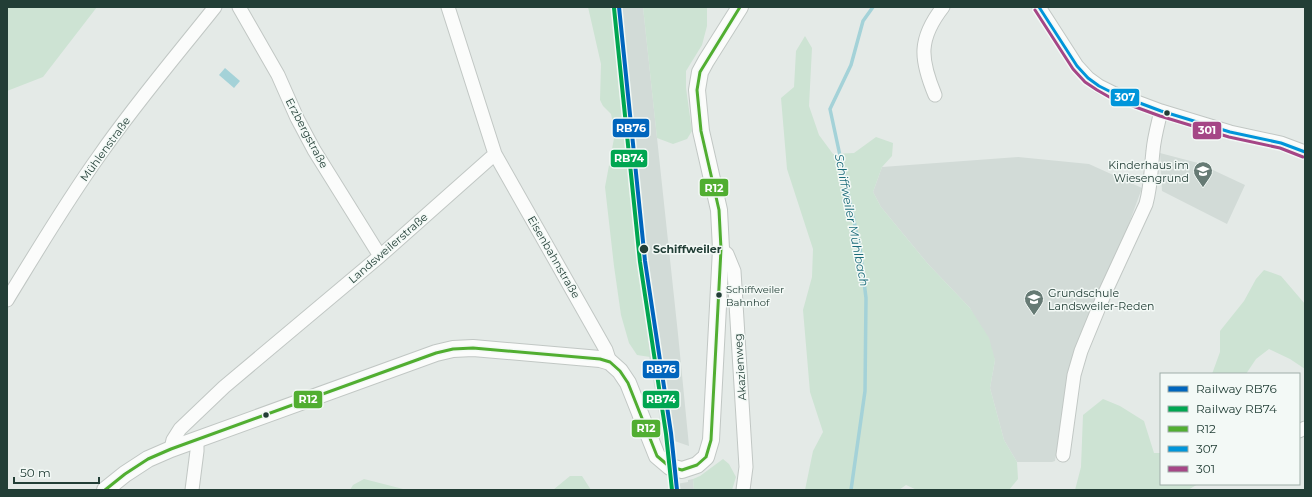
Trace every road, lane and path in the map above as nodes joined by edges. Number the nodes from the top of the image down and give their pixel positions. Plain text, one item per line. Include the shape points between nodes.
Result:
1 (215, 7) edge
2 (239, 7) edge
3 (448, 7) edge
4 (740, 7) edge
5 (943, 7) edge
6 (1039, 7) edge
7 (935, 96) dead end
8 (1161, 111) junction
9 (1305, 152) edge
10 (495, 154) junction
11 (721, 249) junction
12 (380, 256) junction
13 (7, 300) edge
14 (610, 362) junction
15 (197, 439) junction
16 (171, 449) junction
17 (1063, 455) dead end
18 (105, 490) edge
19 (192, 490) edge
20 (743, 490) edge

1 - 13 street, Mühlenstraße via 99,155
2 - 12 street, Erzbergstraße via 278,75 314,150
3 - 10 street
4 - 11 street via 700,72 697,90 701,131 718,210
5 - 7 street via 928,31 924,44 923,57 927,77
6 - 8 street via 1077,66 1088,78 1113,93
8 - 9 street via 1230,132 1281,143
8 - 17 street via 1153,151 1148,199 1081,351 1074,375
10 - 12 street, Landsweilerstraße
10 - 14 street, Eisenbahnstraße via 606,350
11 - 14 street via 711,440 706,457 698,465 682,470 670,467 658,456 628,383
11 - 20 street, Akazienweg via 727,254 734,270 746,466
12 - 16 street, Landsweilerstraße via 202,407 180,429
14 - 15 street via 473,348 453,349
15 - 16 street
15 - 19 street
16 - 18 street via 148,459

